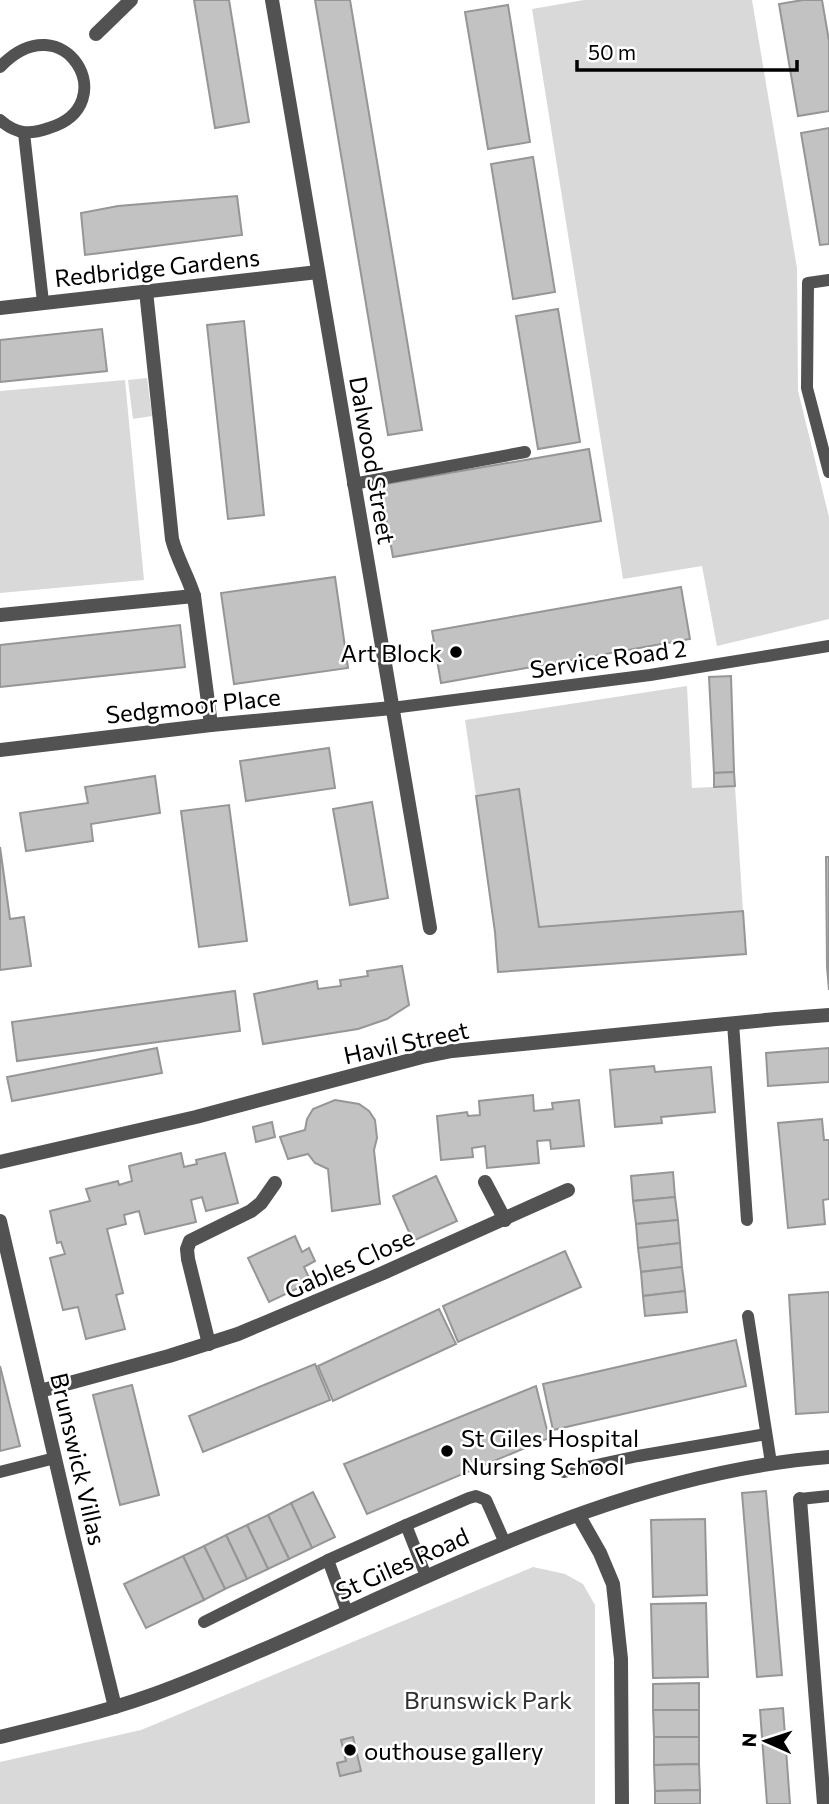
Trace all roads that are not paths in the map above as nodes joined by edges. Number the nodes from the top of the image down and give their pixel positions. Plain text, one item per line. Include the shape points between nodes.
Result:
1 (131, 0) edge
2 (272, 0) edge
3 (96, 34) dead end
4 (0, 67) edge
5 (0, 120) edge
6 (24, 133) junction
7 (318, 272) junction
8 (829, 280) edge
9 (146, 292) junction
10 (43, 302) junction
11 (0, 308) edge
12 (525, 452) dead end
13 (829, 472) edge
14 (353, 484) junction
15 (194, 596) junction
16 (0, 615) edge
17 (829, 646) edge
18 (392, 708) junction
19 (211, 725) junction
20 (0, 750) edge
21 (430, 928) dead end
22 (829, 1015) edge
23 (733, 1023) junction
24 (0, 1162) edge
25 (485, 1182) dead end
26 (275, 1184) dead end
27 (568, 1190) dead end
28 (505, 1220) junction
29 (747, 1220) dead end
30 (0, 1221) edge
31 (748, 1316) dead end
32 (209, 1344) junction
33 (40, 1391) junction
34 (766, 1434) junction
35 (829, 1457) edge
36 (55, 1458) junction
37 (771, 1463) junction
38 (0, 1472) edge
39 (564, 1472) dead end
40 (829, 1496) edge
41 (800, 1499) joint
42 (579, 1516) junction
43 (406, 1525) junction
44 (505, 1542) junction
45 (328, 1560) junction
46 (426, 1576) junction
47 (347, 1612) junction
48 (204, 1622) dead end
49 (116, 1707) junction
50 (0, 1737) edge
51 (622, 1804) edge
52 (824, 1804) edge

1 - 3 street
2 - 7 street, Dalwood Street
4 - 6 lane via 24,48 47,43 62,46 82,71 85,91 77,110 55,127
5 - 6 lane
6 - 10 lane
7 - 9 street, Redbridge Gardens
7 - 14 street, Dalwood Street
8 - 13 lane via 808,283 807,388
9 - 10 street, Redbridge Gardens
9 - 15 street via 172,539
10 - 11 street, Redbridge Gardens
12 - 14 lane
14 - 18 street, Dalwood Street
15 - 16 street
15 - 19 street
17 - 18 lane, Service Road 2 via 650,675
18 - 19 street, Sedgmoor Place
18 - 21 street, Dalwood Street
19 - 20 street, Sedgmoor Place
22 - 23 street, Havil Street
23 - 24 street, Havil Street via 452,1051
23 - 29 lane
25 - 28 street
26 - 32 street via 251,1211 190,1241 188,1259
27 - 28 street, Gables Close
28 - 32 street, Gables Close via 276,1320
30 - 33 street, Brunswick Villas
31 - 34 lane
32 - 33 street, Gables Close
33 - 36 street, Brunswick Villas
34 - 37 lane
34 - 39 lane
35 - 37 street, St Giles Road
36 - 38 lane
36 - 49 street, Brunswick Villas
37 - 42 street, St Giles Road via 644,1493
40 - 41 lane
41 - 52 street
42 - 44 street, St Giles Road
42 - 51 street via 613,1584 621,1659
43 - 44 lane via 476,1496 486,1500
43 - 45 lane
43 - 46 lane
44 - 46 street, St Giles Road
45 - 47 lane
45 - 48 lane
46 - 47 street, St Giles Road
47 - 49 street, St Giles Road
49 - 50 street, St Giles Road

